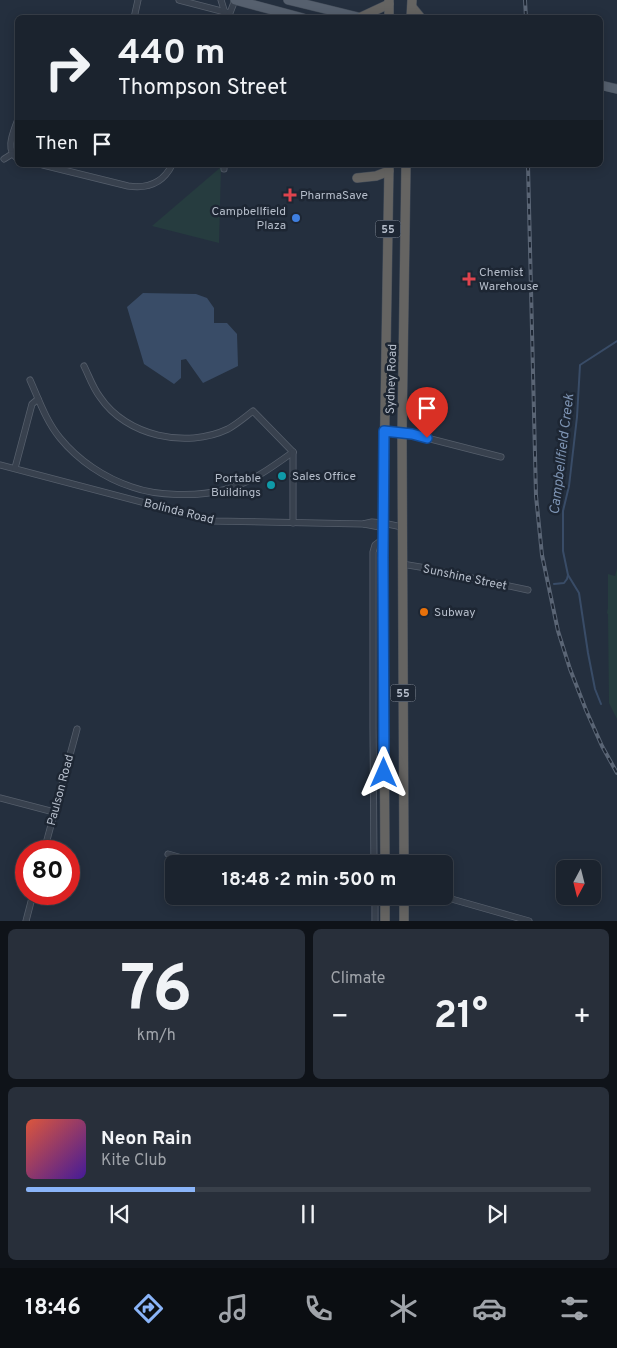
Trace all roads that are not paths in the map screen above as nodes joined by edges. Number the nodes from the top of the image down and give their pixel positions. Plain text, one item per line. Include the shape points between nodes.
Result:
1 (138, 0) edge
2 (179, 0) edge
3 (221, 0) edge
4 (235, 0) edge
5 (288, 0) edge
6 (389, 2) edge
7 (412, 4) edge
8 (135, 15) edge
9 (227, 15) edge
10 (292, 15) edge
11 (340, 15) edge
12 (366, 15) edge
13 (388, 15) edge
14 (419, 15) edge
15 (603, 86) edge
16 (617, 89) edge
17 (15, 129) edge
18 (12, 154) junction
19 (15, 156) edge
20 (4, 159) dead end
21 (51, 167) edge
22 (171, 167) edge
23 (406, 167) edge
24 (389, 168) edge
25 (357, 178) dead end
26 (84, 366) dead end
27 (30, 380) dead end
28 (38, 398) junction
29 (384, 431) junction
30 (402, 433) junction
31 (293, 452) junction
32 (501, 457) dead end
33 (0, 464) edge
34 (15, 468) junction
35 (293, 523) junction
36 (383, 525) junction
37 (402, 527) junction
38 (383, 539) junction
39 (402, 564) junction
40 (528, 590) dead end
41 (373, 706) junction
42 (384, 706) junction
43 (77, 729) dead end
44 (0, 798) edge
45 (54, 812) junction
46 (47, 840) edge
47 (168, 854) dead end
48 (172, 855) edge
49 (374, 855) edge
50 (385, 855) edge
51 (404, 855) edge
52 (453, 899) edge
53 (30, 905) edge
54 (375, 905) edge
55 (385, 905) edge
56 (404, 905) edge
57 (26, 920) edge
58 (375, 920) edge
59 (386, 920) edge
60 (404, 920) edge
61 (529, 920) edge

1 - 8 street
2 - 9 street
3 - 9 street
4 - 9 street
4 - 10 main road
5 - 11 main road
6 - 12 highway
6 - 13 highway
7 - 14 highway
15 - 16 main road
17 - 18 street via 10,146
18 - 19 street
18 - 20 street
21 - 22 street via 142,187 159,181
23 - 30 highway, Sydney Road / 55
24 - 25 highway via 376,176
24 - 29 highway, Sydney Road / 55
26 - 31 street via 99,397 129,424 144,432 184,438 211,435 234,425 253,411
27 - 28 street
28 - 31 street via 44,413 72,451 92,468 132,488 162,494 222,490 266,472
28 - 34 street via 32,404
29 - 30 street
29 - 36 highway, Sydney Road / 55
30 - 32 street
30 - 37 highway, Sydney Road / 55
31 - 35 street
33 - 34 street, Bolinda Road
34 - 35 street, Bolinda Road via 214,521
35 - 36 street, Bolinda Road
36 - 37 street, Bolinda Road
36 - 38 highway, Sydney Road / 55
37 - 39 highway, Sydney Road / 55
38 - 41 street, Sydney Road via 375,545 373,552
38 - 42 highway, Sydney Road / 55
39 - 40 street, Sunshine Street
39 - 51 highway, Sydney Road / 55
41 - 42 street
41 - 49 street, Sydney Road
42 - 50 highway, Sydney Road / 55
43 - 45 street, Paulson Road
44 - 45 street
45 - 46 street, Paulson Road
47 - 48 street
52 - 61 street
53 - 57 street
54 - 58 street
55 - 59 highway
56 - 60 highway

